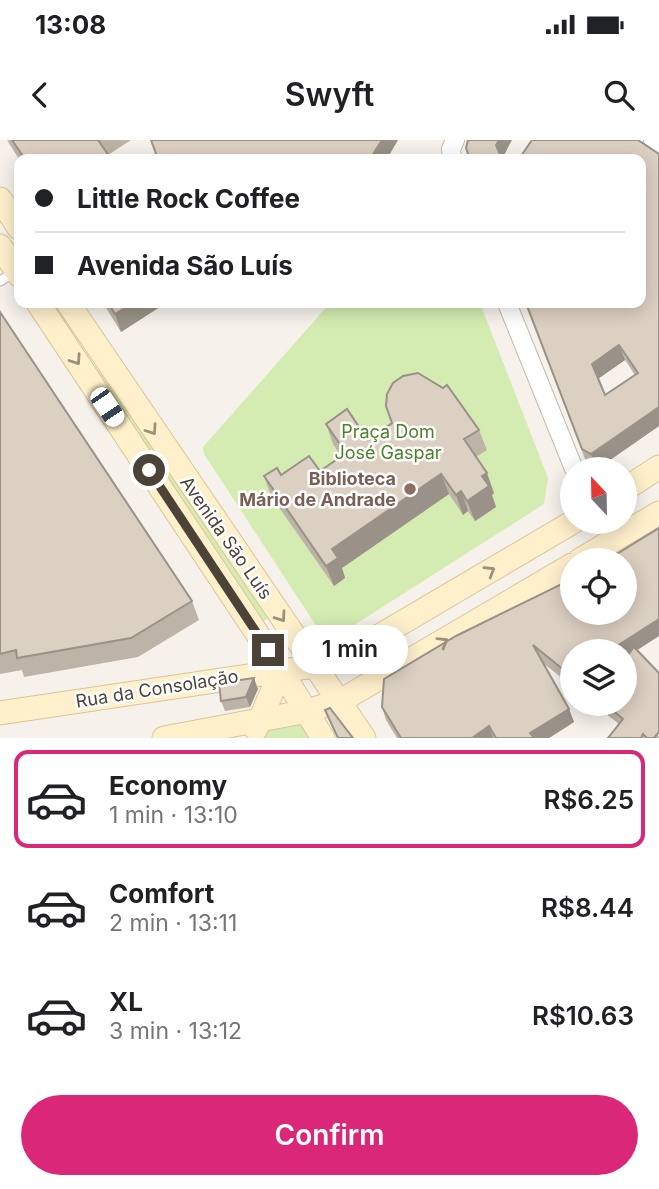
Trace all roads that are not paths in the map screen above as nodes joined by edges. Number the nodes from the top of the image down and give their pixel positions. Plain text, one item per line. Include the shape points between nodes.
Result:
1 (653, 140) edge
2 (659, 144) edge
3 (0, 199) edge
4 (14, 220) edge
5 (0, 246) edge
6 (12, 275) edge
7 (41, 308) edge
8 (71, 308) edge
9 (509, 308) edge
10 (569, 457) edge
11 (659, 467) edge
12 (637, 481) edge
13 (659, 513) edge
14 (560, 530) edge
15 (600, 548) edge
16 (560, 572) edge
17 (314, 666) junction
18 (281, 671) junction
19 (342, 701) junction
20 (307, 711) junction
21 (0, 713) edge
22 (256, 729) edge
23 (167, 737) edge
24 (323, 737) edge
25 (364, 737) edge

1 - 2 street
3 - 4 main road
5 - 6 main road
7 -> 18 main road, Avenida São Luís
8 -> 17 main road, Avenida São Luís
9 - 10 street
11 - 12 main road
13 - 15 main road
17 -> 14 main road, Rua da Consolação via 347,655
19 -> 16 main road
17 - 18 main road, Rua da Consolação
17 - 19 main road, Avenida São Luís
17 - 20 main road
18 - 20 main road, Avenida São Luís
18 - 21 main road, Rua da Consolação
18 - 22 main road
19 - 20 main road
19 - 25 main road, Avenida São Luís
20 - 22 main road
20 - 24 main road, Avenida São Luís
22 - 23 main road

